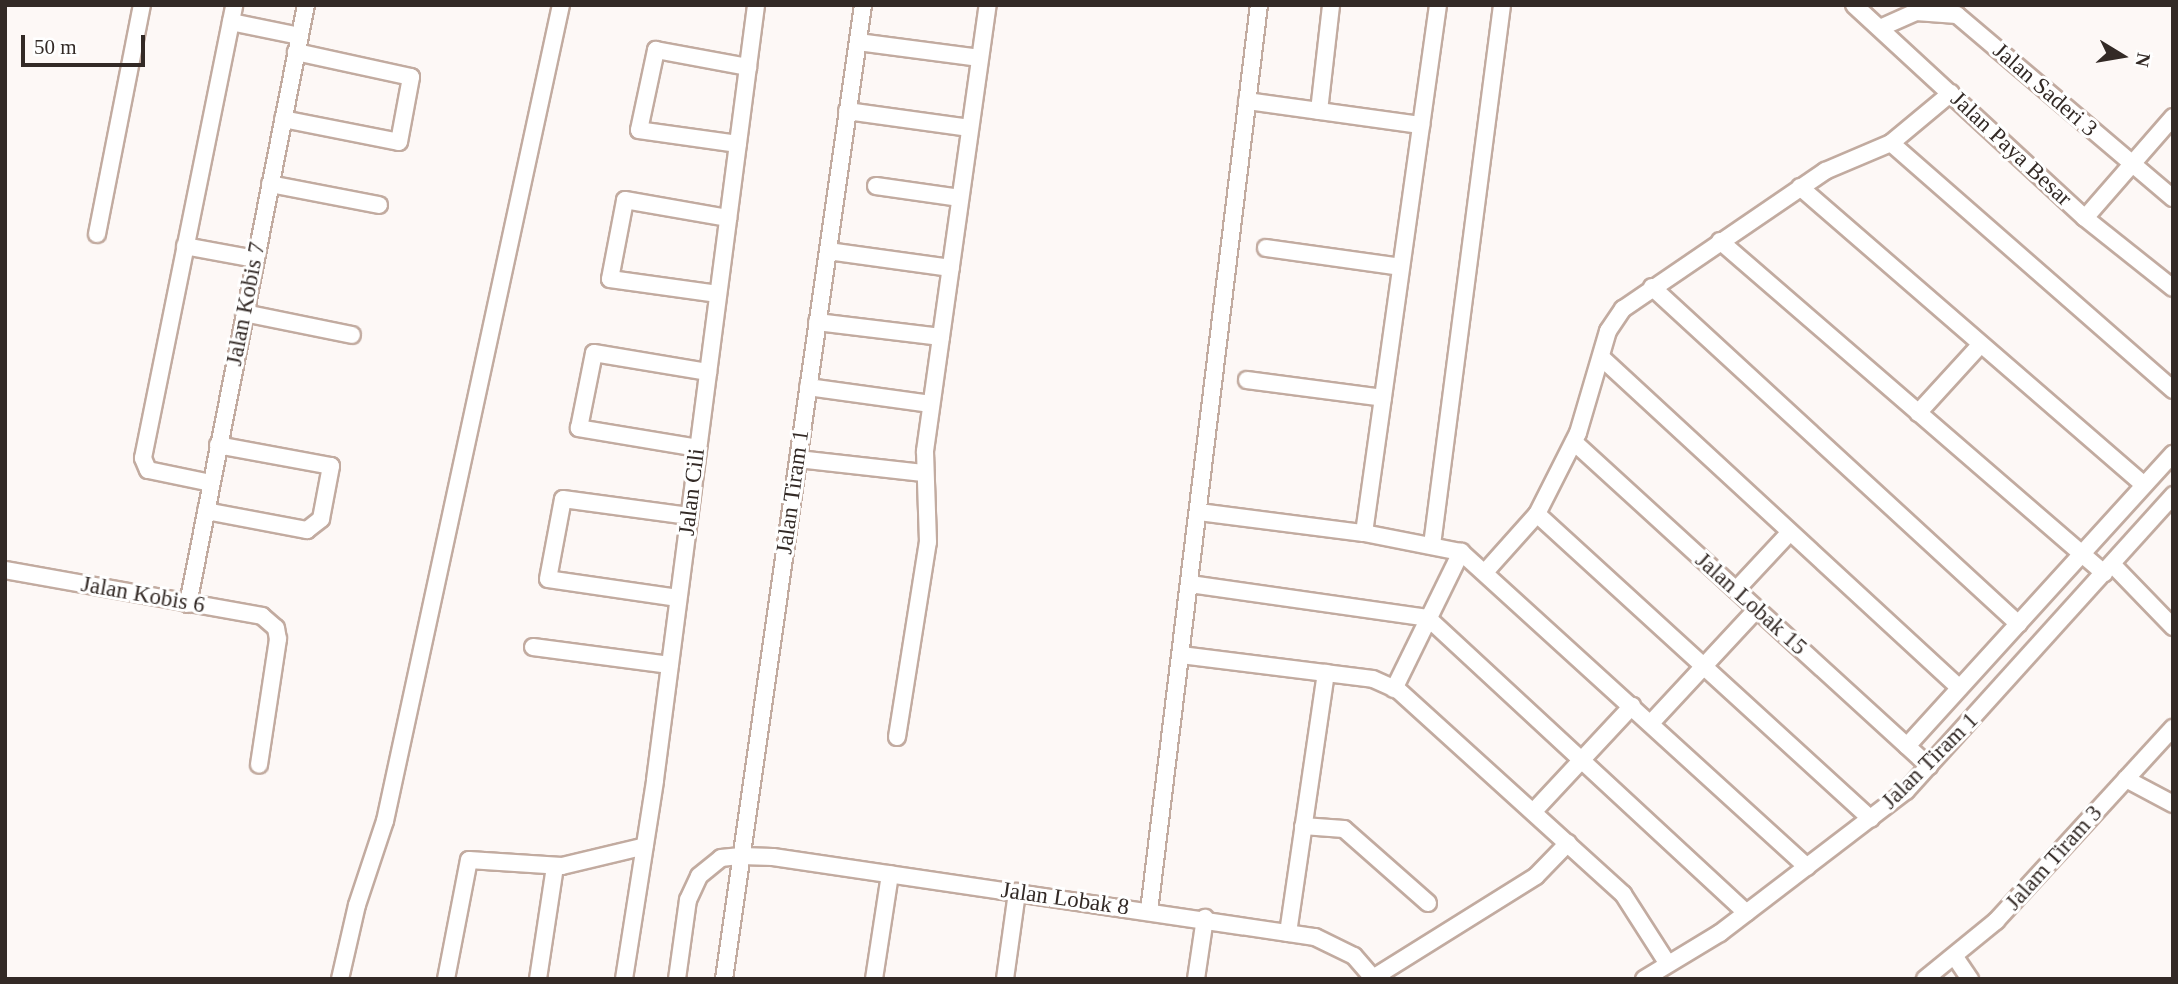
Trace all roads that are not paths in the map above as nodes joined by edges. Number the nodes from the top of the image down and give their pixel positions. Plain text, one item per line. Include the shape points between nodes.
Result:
1 (142, 5) edge
2 (234, 5) edge
3 (306, 5) edge
4 (561, 5) edge
5 (756, 5) edge
6 (863, 5) edge
7 (988, 5) edge
8 (1259, 5) edge
9 (1331, 5) edge
10 (1438, 5) edge
11 (1502, 5) edge
12 (1854, 5) edge
13 (231, 22) junction
14 (1880, 28) junction
15 (300, 36) junction
16 (858, 42) junction
17 (296, 52) junction
18 (980, 58) junction
19 (748, 67) junction
20 (1951, 93) junction
21 (1247, 101) junction
22 (848, 111) junction
23 (1319, 111) junction
24 (2173, 117) edge
25 (283, 119) junction
26 (1421, 125) junction
27 (970, 128) junction
28 (1891, 143) junction
29 (738, 144) junction
30 (2133, 166) junction
31 (270, 184) junction
32 (876, 186) dead end
33 (1800, 187) junction
34 (960, 198) junction
35 (2173, 198) edge
36 (379, 205) dead end
37 (728, 218) junction
38 (2085, 218) junction
39 (97, 234) dead end
40 (1720, 241) junction
41 (186, 246) junction
42 (1266, 248) dead end
43 (828, 251) junction
44 (255, 259) junction
45 (1401, 267) junction
46 (951, 268) junction
47 (1652, 287) junction
48 (2173, 288) edge
49 (718, 294) junction
50 (244, 313) junction
51 (817, 322) junction
52 (352, 335) dead end
53 (941, 337) junction
54 (1981, 344) junction
55 (1603, 359) junction
56 (708, 372) junction
57 (1247, 380) dead end
58 (808, 387) junction
59 (2173, 390) edge
60 (1383, 398) junction
61 (931, 404) junction
62 (1918, 414) junction
63 (1574, 442) junction
64 (218, 446) junction
65 (698, 448) junction
66 (2173, 454) edge
67 (798, 459) junction
68 (923, 473) junction
69 (211, 483) junction
70 (2144, 485) junction
71 (2173, 495) edge
72 (206, 511) junction
73 (1199, 512) junction
74 (1537, 514) junction
75 (689, 516) junction
76 (1790, 532) junction
77 (1364, 533) junction
78 (1432, 545) junction
79 (1461, 552) junction
80 (2081, 555) junction
81 (2108, 568) junction
82 (5, 570) edge
83 (1486, 571) junction
84 (1190, 584) junction
85 (1736, 590) junction
86 (678, 598) junction
87 (188, 604) junction
88 (1757, 609) junction
89 (1428, 618) junction
90 (2018, 624) junction
91 (2173, 627) edge
92 (533, 647) dead end
93 (1181, 655) junction
94 (670, 665) junction
95 (1703, 667) junction
96 (1326, 673) junction
97 (1959, 688) junction
98 (1394, 689) junction
99 (1632, 706) junction
100 (1651, 723) junction
101 (2173, 728) edge
102 (897, 737) dead end
103 (1907, 746) junction
104 (1582, 759) junction
105 (259, 765) dead end
106 (1929, 766) junction
107 (2126, 779) junction
108 (2173, 804) edge
109 (1534, 811) junction
110 (1871, 820) junction
111 (1303, 826) junction
112 (1568, 843) junction
113 (645, 846) junction
114 (741, 856) junction
115 (555, 866) junction
116 (1807, 867) junction
117 (890, 874) junction
118 (1017, 892) junction
119 (1428, 903) dead end
120 (1149, 911) junction
121 (1747, 913) junction
122 (1205, 918) junction
123 (1288, 933) junction
124 (1955, 957) junction
125 (1668, 964) junction
126 (1374, 978) edge
127 (340, 979) edge
128 (446, 979) edge
129 (538, 979) edge
130 (624, 979) edge
131 (677, 979) edge
132 (724, 979) edge
133 (874, 979) edge
134 (1005, 979) edge
135 (1196, 979) edge
136 (1644, 979) edge
137 (1925, 979) edge
138 (1970, 979) edge

1 - 39 street
2 - 13 street
3 - 15 street, Jalan Kobis 7
4 - 127 street via 384,821 356,905
5 - 19 street, Jalan Cili
6 - 16 street, Jalan Tiram 1
7 - 18 street
8 - 21 street
9 - 23 street
10 - 26 street
11 - 78 street
12 - 14 street, Jalan Paya Besar
13 - 15 street
13 - 41 street
14 - 20 street, Jalan Paya Besar
14 - 30 street, Jalan Saderi 3 via 1916,12 1957,15
15 - 17 street, Jalan Kobis 7
16 - 18 street
16 - 22 street, Jalan Tiram 1
17 - 25 street, Jalan Kobis 7
17 - 25 street via 411,77 399,142
18 - 27 street
19 - 29 street, Jalan Cili
19 - 29 street via 656,50 639,130
20 - 28 street
20 - 38 street, Jalan Paya Besar
21 - 23 street
21 - 73 street via 1196,499
22 - 27 street
22 - 43 street, Jalan Tiram 1
23 - 26 street
24 - 30 street
25 - 31 street, Jalan Kobis 7
26 - 45 street
27 - 34 street
28 - 33 street via 1825,171
28 - 59 street
29 - 37 street, Jalan Cili
30 - 35 street, Jalan Saderi 3
30 - 38 street
31 - 36 street
31 - 44 street, Jalan Kobis 7
32 - 34 street
33 - 40 street
33 - 54 street
34 - 46 street
37 - 49 street, Jalan Cili
37 - 49 street via 625,200 610,279
38 - 48 street, Jalan Paya Besar
40 - 47 street
40 - 62 street
41 - 44 street
41 - 69 street via 143,462 153,472
42 - 45 street
43 - 46 street
43 - 51 street, Jalan Tiram 1
44 - 50 street, Jalan Kobis 7
45 - 60 street
46 - 53 street
47 - 55 street via 1623,309 1608,331
47 - 90 street
49 - 56 street, Jalan Cili
50 - 52 street
50 - 64 street, Jalan Kobis 7
51 - 53 street
51 - 58 street, Jalan Tiram 1
53 - 61 street
54 - 62 street
54 - 70 street
55 - 63 street
55 - 76 street
56 - 65 street, Jalan Cili
56 - 65 street via 594,353 579,428
57 - 60 street
58 - 61 street
58 - 67 street, Jalan Tiram 1
60 - 77 street
61 - 68 street
62 - 80 street
63 - 74 street
63 - 85 street, Jalan Lobak 15
64 - 69 street, Jalan Kobis 7
64 - 72 street via 331,466 321,519 314,528
65 - 75 street, Jalan Cili
66 - 70 street
67 - 68 street
67 - 114 street, Jalan Tiram 1
68 - 102 street via 930,520 928,542
69 - 72 street, Jalan Kobis 7
70 - 80 street
71 - 81 street, Jalan Tiram 1
72 - 87 street, Jalan Kobis 7
73 - 77 street
73 - 84 street
74 - 83 street
74 - 95 street
75 - 86 street, Jalan Cili
75 - 86 street via 563,499 548,579
76 - 85 street
76 - 97 street
77 - 78 street
78 - 79 street
79 - 83 street
79 - 89 street
80 - 81 street
80 - 90 street
81 - 91 street
81 - 106 street, Jalan Tiram 1
82 - 87 street, Jalan Kobis 6
83 - 99 street
84 - 89 street
84 - 93 street
85 - 88 street, Jalan Lobak 15
86 - 94 street, Jalan Cili
87 - 105 street, Jalan Kobis 6 via 262,616 276,628 277,658
88 - 95 street
88 - 103 street, Jalan Lobak 15
89 - 98 street
89 - 104 street
90 - 97 street
92 - 94 street
93 - 96 street
93 - 120 street
94 - 113 street, Jalan Cili
95 - 100 street
95 - 110 street
96 - 98 street via 1373,679
96 - 111 street
97 - 103 street
98 - 109 street
99 - 100 street
99 - 104 street
100 - 116 street
101 - 107 street, Jalam Tiram 3
103 - 106 street, Jalan Lobak 15
104 - 109 street
104 - 121 street
106 - 110 street, Jalan Tiram 1
107 - 108 street
107 - 124 street, Jalam Tiram 3 via 1996,921
109 - 112 street
110 - 116 street, Jalan Tiram 1
111 - 119 street via 1344,829
111 - 123 street
112 - 125 street via 1623,894
112 - 126 street via 1536,876
113 - 115 street
113 - 130 street, Jalan Cili
114 - 117 street, Jalan Lobak 8
114 - 131 street via 721,858 699,876 688,900
114 - 132 street, Jalan Tiram 1
115 - 128 street via 469,860
115 - 129 street
116 - 121 street, Jalan Tiram 1
117 - 118 street, Jalan Lobak 8
117 - 133 street
118 - 120 street, Jalan Lobak 8
118 - 134 street
120 - 122 street, Jalan Lobak 8
121 - 125 street, Jalan Tiram 1
122 - 123 street, Jalan Lobak 8
122 - 135 street
123 - 126 street, Jalan Lobak 8 via 1336,944
124 - 137 street, Jalam Tiram 3
124 - 138 street
125 - 136 street, Jalan Tiram 1

